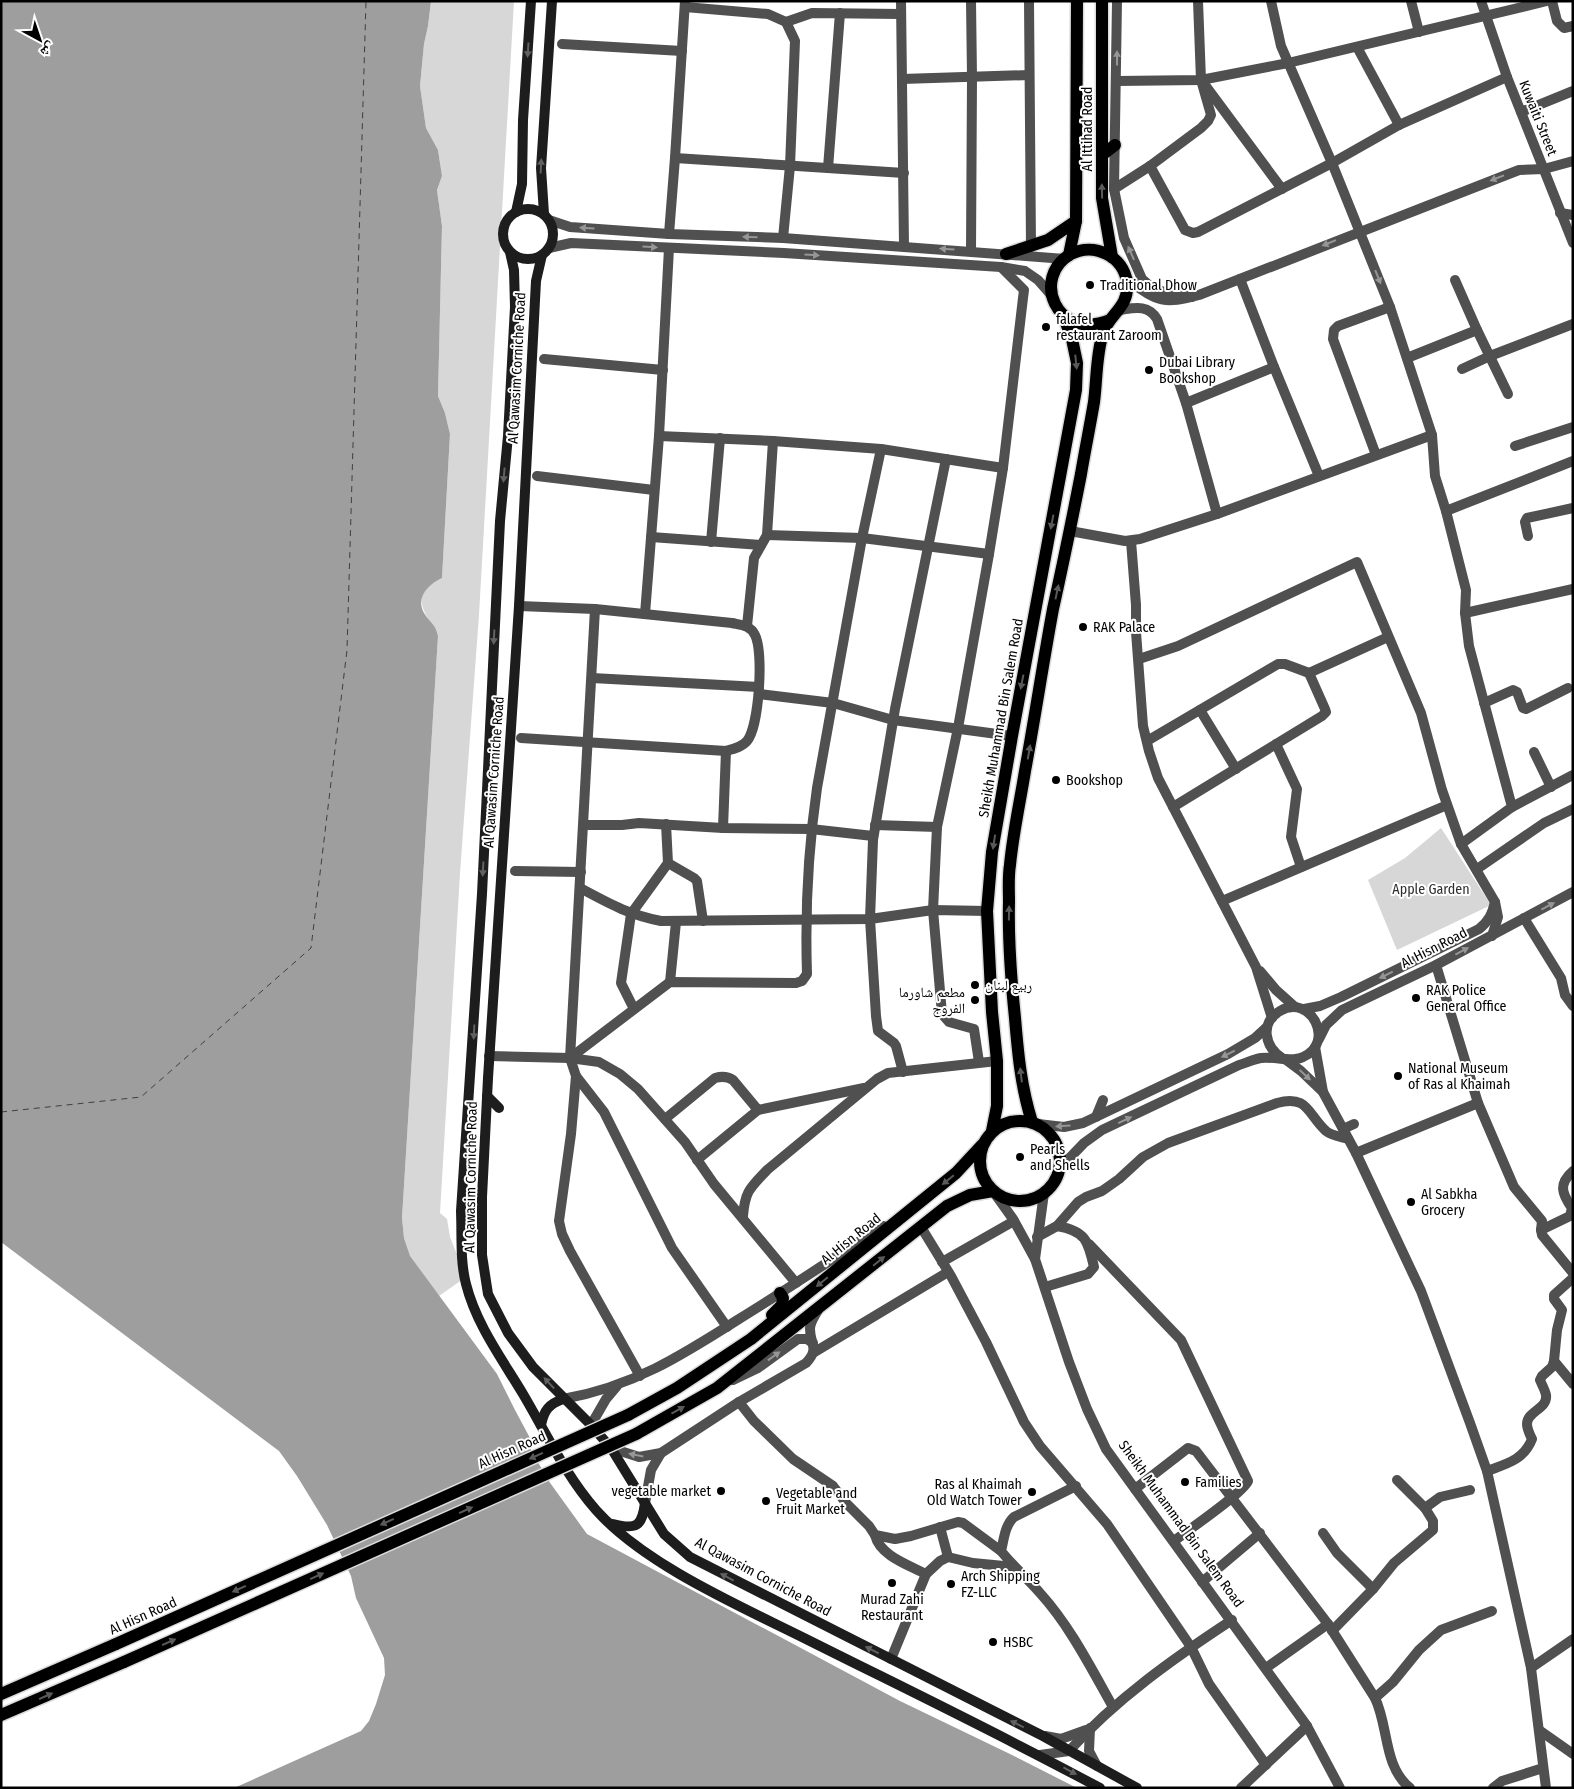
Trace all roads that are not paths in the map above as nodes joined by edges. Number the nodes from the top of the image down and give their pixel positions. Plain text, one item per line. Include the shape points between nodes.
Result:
1 (531, 1) edge
2 (552, 1) edge
3 (901, 1) edge
4 (971, 1) edge
5 (1029, 1) edge
6 (1077, 1) edge
7 (1102, 1) edge
8 (1117, 1) edge
9 (1198, 1) edge
10 (1261, 1) edge
11 (1411, 1) edge
12 (1480, 1) edge
13 (1547, 1) edge
14 (1552, 1) edge
15 (1271, 2) edge
16 (685, 4) edge
17 (840, 13) junction
18 (901, 14) junction
19 (1485, 17) junction
20 (786, 22) junction
21 (1573, 26) edge
22 (1419, 32) junction
23 (562, 44) dead end
24 (1358, 47) junction
25 (682, 51) junction
26 (1288, 64) junction
27 (1029, 75) junction
28 (972, 77) junction
29 (1507, 78) junction
30 (902, 79) junction
31 (1201, 80) junction
32 (1117, 81) junction
33 (1573, 91) edge
34 (1521, 112) junction
35 (1398, 125) junction
36 (1115, 145) junction
37 (1102, 155) junction
38 (676, 158) junction
39 (1573, 161) edge
40 (1332, 163) junction
41 (790, 166) junction
42 (1150, 166) junction
43 (828, 168) junction
44 (1544, 169) junction
45 (904, 174) junction
46 (1114, 188) junction
47 (1282, 189) junction
48 (516, 212) junction
49 (1560, 213) junction
50 (1573, 215) edge
51 (546, 217) junction
52 (1076, 221) junction
53 (1359, 232) junction
54 (668, 234) junction
55 (783, 238) junction
56 (1573, 243) edge
57 (904, 247) junction
58 (1031, 247) junction
59 (669, 248) junction
60 (546, 251) junction
61 (971, 251) junction
62 (510, 252) junction
63 (1006, 254) junction
64 (1067, 257) junction
65 (1112, 257) junction
66 (1001, 267) junction
67 (1240, 279) junction
68 (1127, 280) junction
69 (1456, 280) dead end
70 (1052, 296) junction
71 (1193, 297) junction
72 (1390, 307) junction
73 (1120, 310) junction
74 (1064, 316) junction
75 (1110, 320) junction
76 (1573, 324) edge
77 (1477, 330) junction
78 (1490, 356) junction
79 (1407, 358) junction
80 (544, 359) dead end
81 (1274, 367) junction
82 (1462, 369) dead end
83 (663, 370) junction
84 (1508, 394) dead end
85 (1186, 403) junction
86 (1573, 427) edge
87 (1432, 435) junction
88 (659, 436) junction
89 (720, 438) junction
90 (773, 441) junction
91 (1515, 446) dead end
92 (881, 450) junction
93 (1376, 455) junction
94 (946, 460) junction
95 (1573, 461) edge
96 (1003, 468) junction
97 (537, 476) dead end
98 (1319, 476) junction
99 (654, 490) junction
100 (1573, 508) edge
101 (1446, 511) junction
102 (1217, 514) junction
103 (1070, 530) junction
104 (767, 535) junction
105 (1528, 536) dead end
106 (651, 537) junction
107 (862, 538) junction
108 (1131, 541) junction
109 (711, 542) junction
110 (761, 545) junction
111 (928, 547) junction
112 (989, 554) junction
113 (1573, 589) edge
114 (519, 606) junction
115 (595, 609) junction
116 (1465, 613) junction
117 (645, 614) junction
118 (747, 626) junction
119 (1388, 637) junction
120 (1139, 659) junction
121 (1309, 673) junction
122 (592, 678) junction
123 (1568, 688) dead end
124 (759, 690) junction
125 (833, 703) junction
126 (1484, 703) junction
127 (1200, 710) junction
128 (893, 720) junction
129 (958, 728) junction
130 (1012, 736) junction
131 (521, 738) dead end
132 (1147, 741) junction
133 (589, 742) junction
134 (1276, 744) junction
135 (726, 751) junction
136 (1534, 752) dead end
137 (1236, 769) junction
138 (1573, 775) edge
139 (1551, 787) junction
140 (1448, 805) junction
141 (1173, 807) junction
142 (1512, 807) junction
143 (1573, 809) edge
144 (666, 824) junction
145 (584, 825) junction
146 (875, 825) junction
147 (938, 827) junction
148 (723, 828) junction
149 (811, 829) junction
150 (873, 836) junction
151 (1461, 844) junction
152 (668, 863) junction
153 (1301, 867) junction
154 (1477, 869) junction
155 (515, 870) dead end
156 (581, 872) junction
157 (580, 888) junction
158 (1573, 892) edge
159 (1222, 901) junction
160 (1495, 902) junction
161 (933, 910) junction
162 (987, 911) junction
163 (631, 914) junction
164 (1524, 918) junction
165 (870, 919) junction
166 (702, 921) junction
167 (806, 921) junction
168 (676, 922) junction
169 (1492, 936) junction
170 (1436, 965) junction
171 (1256, 966) junction
172 (670, 982) junction
173 (1573, 1006) edge
174 (1299, 1008) junction
175 (634, 1009) junction
176 (1270, 1022) junction
177 (1317, 1043) junction
178 (489, 1056) junction
179 (570, 1058) junction
180 (1284, 1058) junction
181 (997, 1061) junction
182 (979, 1062) junction
183 (903, 1072) junction
184 (576, 1076) junction
185 (868, 1087) junction
186 (1323, 1092) junction
187 (487, 1096) junction
188 (1103, 1100) dead end
189 (1478, 1103) junction
190 (499, 1108) dead end
191 (758, 1110) junction
192 (1096, 1117) junction
193 (665, 1119) junction
194 (1035, 1123) junction
195 (1354, 1124) dead end
196 (1343, 1129) junction
197 (992, 1131) junction
198 (1348, 1139) junction
199 (982, 1146) junction
200 (1356, 1153) junction
201 (697, 1160) junction
202 (1059, 1169) junction
203 (1573, 1171) edge
204 (993, 1191) junction
205 (1044, 1193) junction
206 (921, 1202) junction
207 (743, 1216) junction
208 (1014, 1222) junction
209 (1057, 1226) junction
210 (921, 1227) junction
211 (1541, 1230) junction
212 (1038, 1237) junction
213 (1089, 1244) junction
214 (1035, 1259) junction
215 (942, 1262) junction
216 (948, 1272) junction
217 (1573, 1273) edge
218 (1573, 1278) edge
219 (796, 1283) junction
220 (1045, 1287) junction
221 (780, 1293) junction
222 (818, 1309) junction
223 (726, 1327) junction
224 (813, 1348) junction
225 (1554, 1361) junction
226 (640, 1376) junction
227 (1573, 1384) edge
228 (618, 1386) junction
229 (717, 1388) junction
230 (563, 1399) junction
231 (739, 1402) junction
232 (628, 1414) junction
233 (541, 1425) junction
234 (591, 1425) junction
235 (610, 1448) junction
236 (661, 1453) junction
237 (1487, 1471) junction
238 (1397, 1480) dead end
239 (1076, 1486) junction
240 (1135, 1489) junction
241 (1470, 1490) dead end
242 (1231, 1498) junction
243 (645, 1503) junction
244 (1425, 1508) junction
245 (610, 1523) junction
246 (940, 1527) junction
247 (1260, 1533) junction
248 (1323, 1533) dead end
249 (875, 1535) junction
250 (1174, 1541) junction
251 (1001, 1550) junction
252 (948, 1557) junction
253 (1014, 1567) junction
254 (926, 1574) junction
255 (1202, 1582) junction
256 (1373, 1589) junction
257 (1492, 1612) dead end
258 (1232, 1620) junction
259 (1330, 1628) junction
260 (1573, 1639) edge
261 (1190, 1647) junction
262 (891, 1659) junction
263 (1266, 1668) junction
264 (1531, 1668) junction
265 (1, 1694) edge
266 (1375, 1698) junction
267 (1113, 1707) junction
268 (1, 1715) edge
269 (1307, 1726) junction
270 (1090, 1728) junction
271 (1539, 1730) junction
272 (1043, 1736) junction
273 (1069, 1751) junction
274 (1573, 1754) edge
275 (1040, 1755) junction
276 (1266, 1764) junction
277 (1097, 1766) junction
278 (1543, 1768) junction
279 (1100, 1788) edge
280 (1137, 1788) edge
281 (1241, 1788) edge
282 (1340, 1788) edge
283 (1410, 1788) edge
284 (1493, 1788) edge
285 (1546, 1788) edge

1 -> 48 main road via 522,184
51 -> 2 main road via 541,168
3 - 18 street
4 - 28 street
5 - 27 street
6 - 52 main road, Al Ittihad Road
7 - 37 main road, Al Ittihad Road
32 -> 8 street
9 - 31 street
10 - 15 street
11 - 22 street
12 - 19 street, Kuwaiti Street
13 - 19 street
14 - 21 street via 1559,24 1564,28
15 - 26 street
16 - 20 street via 768,14
16 - 25 street
17 - 18 street
17 - 20 street via 807,14
17 - 43 street
18 - 30 street
19 - 22 street
19 - 29 street, Kuwaiti Street
20 - 41 street via 795,41
22 - 24 street
23 - 25 street
24 - 26 street
24 - 35 street
25 - 38 street
26 - 31 street
26 - 40 street
27 - 28 street
27 - 58 street
28 - 30 street
28 - 61 street
29 - 34 street, Kuwaiti Street
29 - 35 street
30 - 45 street
31 - 32 street
31 - 42 street via 1211,115 1208,121
31 - 47 street
32 - 36 street
33 - 34 street
34 - 44 street, Kuwaiti Street
35 - 40 street
36 - 37 main road
36 - 46 street
65 -> 37 main road, Al Ittihad Road via 1102,198
38 - 41 street
38 - 54 street
39 - 44 street
40 - 47 street
40 - 53 street
41 - 43 street
41 - 55 street
42 - 46 street
42 - 47 street via 1185,230 1193,233
43 - 45 street
44 - 49 street, Kuwaiti Street
44 -> 53 street via 1519,170
45 - 57 street
71 -> 46 street via 1164,292 1142,279 1124,238
48 - 51 main road via 530,209
48 - 62 main road via 510,216 503,230
49 - 50 street
49 - 56 street, Kuwaiti Street
54 -> 51 street via 570,227
51 - 60 main road via 553,239
52 - 58 main road
52 - 64 main road, Al Ittihad Road
53 -> 67 street
53 -> 72 street
55 -> 54 street
55 - 57 street
61 -> 57 street
58 - 63 main road
60 -> 59 street via 571,244
59 -> 66 street
59 - 83 street
60 - 62 main road via 526,259
60 - 114 main road, Al Qawasim Corniche Road via 536,281
61 - 63 street
62 -> 233 main road, Al Qawasim Corniche Road via 515,307 461,1211 462,1259 473,1305
63 - 64 street
64 - 65 main road via 1091,249
64 - 70 main road via 1054,273
65 - 68 main road
66 - 70 street via 1025,271
66 - 96 street via 1024,290
67 - 71 street
67 - 81 street
68 - 71 street via 1150,296 1168,302
68 - 73 main road via 1127,292
69 - 77 street
70 - 74 main road
72 - 79 street
72 - 93 street via 1338,326 1332,340
73 - 75 main road
73 - 85 street via 1144,308 1155,316
74 - 75 main road via 1086,325
74 -> 130 main road, Sheikh Muhammad Bin Salem Road via 1077,363 1076,390
75 - 103 main road via 1103,333 1099,353 1094,400
76 - 78 street
77 - 78 street
77 - 79 street
78 - 82 street
78 - 84 street
79 - 87 street
80 - 83 street
81 - 85 street
81 - 98 street
83 - 88 street
85 - 102 street
86 - 91 street
87 - 93 street
87 - 101 street via 1435,476
88 - 89 street
88 - 99 street
89 - 90 street
89 - 109 street
90 - 92 street
90 - 104 street
92 - 94 street
92 - 107 street
93 - 98 street
94 - 96 street
94 - 111 street
95 - 101 street
96 - 112 street
97 - 99 street
98 - 102 street
99 - 106 street
100 - 105 street via 1529,516 1525,520
101 - 116 street via 1466,590
102 - 108 street
103 - 108 street
194 -> 103 main road via 1022,1086 1012,993 1008,932 1009,866
104 - 107 street
104 - 110 street
106 - 109 street
106 - 117 street
107 - 111 street
107 - 125 street
108 - 120 street
109 - 110 street
110 - 118 street via 754,558
111 - 112 street
111 - 128 street
112 - 129 street
113 - 116 street
114 - 115 street
114 - 178 main road, Al Qawasim Corniche Road
115 - 117 street
115 - 122 street
116 - 126 street via 1469,646
117 - 118 street
118 - 124 street via 756,636
119 - 120 street via 1357,562 1178,646
119 - 121 street
119 - 140 street via 1421,713
120 - 132 street
121 - 127 street via 1278,664
121 - 134 street via 1326,712
122 - 124 street
122 - 133 street
123 - 126 street via 1526,709 1522,708 1517,692 1513,690
124 - 125 street
124 - 135 street via 752,731 746,742
125 - 128 street
125 - 149 street
126 - 142 street
127 - 132 street
127 - 137 street
128 - 129 street
128 - 146 street
129 - 130 street
129 - 147 street
130 -> 162 main road, Sheikh Muhammad Bin Salem Road via 992,852
131 - 133 street
132 - 141 street via 1158,778
133 - 135 street
133 - 145 street
134 - 137 street
134 - 153 street via 1297,788 1291,837
135 - 148 street
136 - 139 street
137 - 141 street
138 - 139 street
139 - 142 street
140 - 151 street
140 - 153 street
141 - 159 street
142 - 151 street
143 - 154 street via 1544,823
144 - 145 street
144 - 148 street
144 - 152 street
145 - 156 street
146 - 147 street
146 - 150 street
147 - 161 street
148 - 149 street
149 - 150 street
149 - 167 street
150 - 165 street
151 - 154 street
152 - 163 street
152 - 166 street via 697,881
153 - 159 street
154 - 160 street
155 - 156 street
156 - 157 street
157 - 163 street
157 - 179 street
164 -> 158 street, Al Hisn Road
159 - 171 street
160 - 169 street via 1498,917
160 -> 174 street, Al Hisn Road via 1492,915 1479,929 1341,997 1320,1006
161 - 162 street
161 - 165 street
161 - 182 street via 942,1014 949,1022 974,1029
162 - 181 main road, Sheikh Muhammad Bin Salem Road
163 - 168 street
163 - 175 street via 620,984
164 - 169 street, Al Hisn Road
164 - 173 street
165 - 167 street
165 - 183 street via 878,1032 894,1043
166 - 167 street
166 - 168 street
167 - 172 street via 807,974 802,981
168 - 172 street
170 -> 169 street, Al Hisn Road
170 - 177 street, Al Hisn Road via 1342,1010 1326,1025
170 - 189 street
171 - 174 street via 1276,990
171 - 176 street
172 - 175 street
174 - 176 street via 1286,1008
174 - 177 street via 1311,1014 1316,1022 1319,1030
175 - 179 street
176 - 180 street via 1266,1036 1269,1045 1274,1053
176 -> 192 street via 1255,1038 1238,1049
177 - 180 street via 1310,1054 1302,1058
177 - 186 street
178 - 179 street
178 - 187 main road, Al Qawasim Corniche Road
179 - 184 street
179 - 193 street via 599,1062 620,1074
180 -> 186 street
202 -> 180 street via 1102,1130 1239,1065 1261,1058
181 - 182 street
181 - 197 main road, Sheikh Muhammad Bin Salem Road
182 - 183 street
183 - 185 street via 888,1073
184 - 223 street via 604,1112 672,1248
184 - 226 street via 559,1221 562,1234
185 - 191 street
185 - 207 street via 766,1170 744,1198
186 - 196 street
187 - 190 main road
230 -> 187 main road, Al Qawasim Corniche Road via 533,1367 508,1333 488,1294 482,1255
188 - 192 street
189 - 200 street
189 - 211 street via 1514,1187 1542,1221
191 - 193 street via 733,1080 722,1076 715,1078
191 - 201 street
192 -> 194 street via 1064,1127
193 - 201 street
194 - 197 main road via 1011,1121
194 - 202 main road via 1056,1143
195 - 196 street
196 - 198 street
197 - 199 main road
198 - 200 street
198 - 209 street via 1326,1131 1305,1105 1284,1100 1154,1150 1117,1181 1078,1202
199 - 204 main road via 980,1170
199 -> 206 main road, Al Hisn Road
200 - 237 street via 1421,1292
201 - 207 street
202 - 205 main road
203 - 211 street via 1563,1184 1563,1192 1572,1208 1570,1216
204 - 205 main road via 1002,1197 1024,1201
204 - 208 street, Sheikh Muhammad Bin Salem Road
204 - 210 main road via 970,1195 947,1206
205 - 212 street, Sheikh Muhammad Bin Salem Road
206 - 219 street
206 -> 232 main road, Al Hisn Road via 751,1340 677,1388
207 - 219 street
208 - 214 street, Sheikh Muhammad Bin Salem Road
208 - 215 street
209 - 212 street
209 - 213 street via 1079,1232
210 - 215 street
222 -> 210 main road
211 - 217 street
212 - 214 street, Sheikh Muhammad Bin Salem Road
213 - 220 street via 1094,1267 1091,1272
213 - 242 street via 1181,1340 1248,1481
214 - 220 street, Sheikh Muhammad Bin Salem Road
215 - 216 street
216 - 224 street
216 - 239 street via 1024,1422 1040,1446
218 - 225 street via 1554,1295 1562,1310
219 - 221 street
220 - 240 street, Sheikh Muhammad Bin Salem Road via 1087,1409 1106,1449
221 - 223 street
221 - 232 main road via 782,1305 775,1312
222 - 224 street via 810,1330
222 - 229 main road
223 - 226 street
229 -> 224 street via 758,1368 798,1339 807,1339
224 - 231 street via 806,1363
225 - 227 street
225 - 237 street via 1540,1380 1546,1394 1544,1404 1526,1424 1532,1439 1528,1448 1517,1460
226 - 228 street
228 - 230 street
228 - 234 street
268 -> 229 main road, bridge via 636,1434
230 - 233 main road via 548,1407
230 - 234 main road, Al Qawasim Corniche Road
231 - 236 street
231 - 249 street via 793,1459 833,1486
232 -> 265 main road, Al Hisn Road, bridge
233 - 245 main road, Al Qawasim Corniche Road via 572,1477 596,1510
234 - 235 main road, Al Qawasim Corniche Road
236 -> 235 street via 640,1457
235 - 243 main road, Al Qawasim Corniche Road
236 - 243 street via 651,1470
237 - 264 street
238 - 244 street
239 - 251 street via 1014,1516 1009,1521
239 - 261 street via 1107,1524
240 - 242 street via 1188,1448 1196,1451
240 - 250 street, Sheikh Muhammad Bin Salem Road
241 - 244 street via 1440,1497
242 - 247 street
242 - 250 street
243 - 245 main road via 643,1518 633,1526
262 -> 243 main road, Al Qawasim Corniche Road via 690,1556 664,1534
244 - 256 street via 1433,1521 1433,1530 1394,1563
245 - 275 main road, Al Qawasim Corniche Road via 671,1569
246 - 249 street via 895,1539
246 - 251 street via 963,1522
246 - 252 street
247 - 255 street
247 - 259 street
248 - 256 street via 1337,1553
249 - 254 street via 876,1543 888,1554
250 - 255 street, Sheikh Muhammad Bin Salem Road
251 - 253 street
252 - 253 street
252 - 254 street via 940,1560
253 - 267 street via 1041,1593 1072,1636
254 - 262 street
255 - 258 street, Sheikh Muhammad Bin Salem Road
256 - 259 street
257 - 266 street via 1441,1630
258 - 261 street
258 - 263 street, Sheikh Muhammad Bin Salem Road
259 - 263 street
259 - 266 street
260 - 264 street
261 - 267 street
261 - 276 street via 1209,1684
272 -> 262 main road, Al Qawasim Corniche Road
263 - 269 street, Sheikh Muhammad Bin Salem Road
264 - 271 street
266 - 283 street via 1381,1710 1390,1756 1398,1774
267 - 270 street
269 - 276 street
269 - 282 street, Sheikh Muhammad Bin Salem Road
270 - 272 street via 1061,1739
270 - 273 street
270 - 277 street via 1089,1751
271 - 274 street
271 - 278 street
272 - 273 main road, Al Qawasim Corniche Road
273 - 275 street
273 - 277 main road, Al Qawasim Corniche Road
275 -> 279 main road, Al Qawasim Corniche Road
276 - 281 street
277 - 280 main road, Al Qawasim Corniche Road
278 - 284 street via 1502,1781
278 - 285 street

